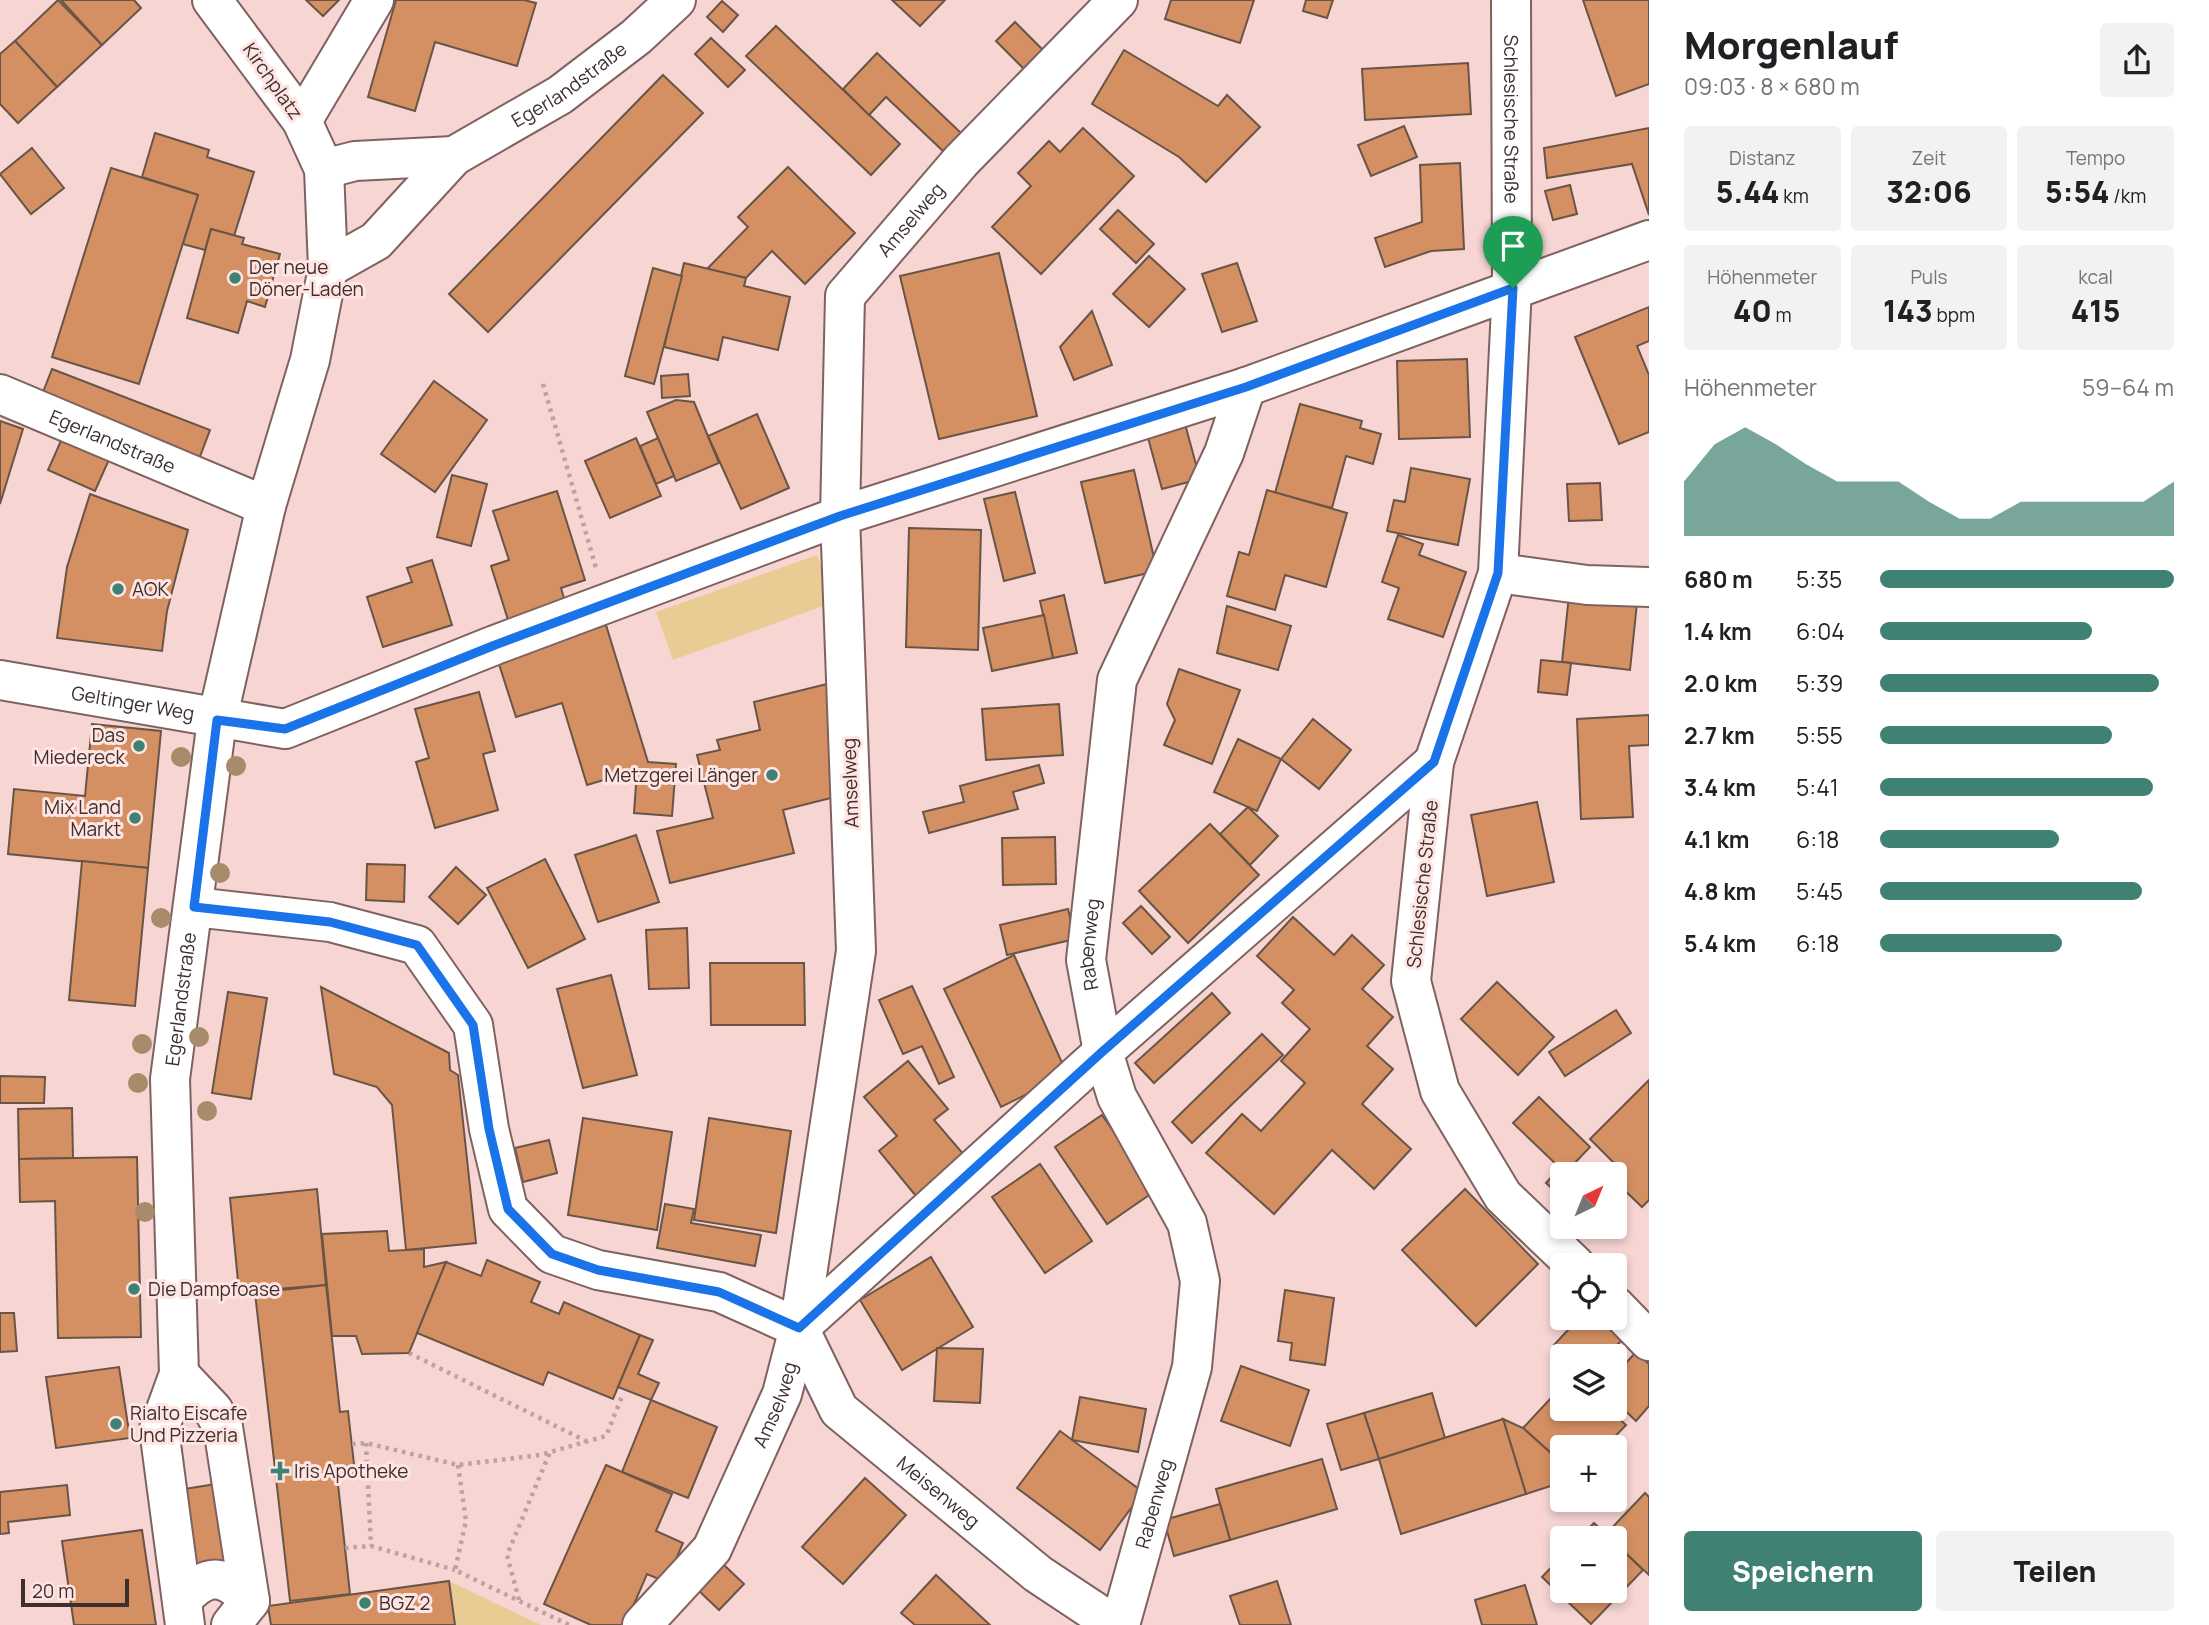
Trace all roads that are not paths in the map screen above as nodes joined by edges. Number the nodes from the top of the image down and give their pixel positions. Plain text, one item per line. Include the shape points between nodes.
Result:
1 (212, 0) edge
2 (374, 0) edge
3 (676, 0) edge
4 (1118, 0) edge
5 (1511, 0) edge
6 (302, 121) junction
7 (454, 156) junction
8 (324, 169) junction
9 (1649, 240) edge
10 (328, 268) junction
11 (1513, 288) junction
12 (1246, 387) junction
13 (0, 394) edge
14 (266, 506) junction
15 (840, 516) junction
16 (1498, 573) junction
17 (1649, 587) edge
18 (0, 680) edge
19 (217, 720) junction
20 (1434, 762) junction
21 (194, 907) junction
22 (1102, 1052) junction
23 (1562, 1253) edge
24 (1627, 1318) edge
25 (799, 1328) junction
26 (1649, 1341) edge
27 (179, 1374) junction
28 (183, 1613) edge
29 (240, 1613) edge
30 (642, 1625) edge
31 (1117, 1625) edge

1 - 6 street, Kirchplatz
2 - 6 street
3 - 7 street, Egerlandstraße via 560,95
4 - 15 street, Amselweg via 961,162 845,296
5 - 11 street, Schlesische Straße
6 - 8 street, Kirchplatz
7 - 8 street, Egerlandstraße via 355,162
7 - 10 street, Egerlandstraße via 376,242
8 - 10 street, Egerlandstraße
9 - 11 street, Geltinger Weg
10 - 14 street, Egerlandstraße via 310,360
11 - 12 street, Geltinger Weg
11 - 16 street, Schlesische Straße
12 - 15 street, Geltinger Weg
12 - 22 street, Rabenweg via 1224,453 1117,680 1086,960
13 - 14 street, Egerlandstraße
14 - 19 street, Egerlandstraße
15 - 19 street, Geltinger Weg via 285,729
15 - 25 street, Amselweg via 856,951
16 - 17 street via 1598,586
16 - 20 street, Schlesische Straße
18 - 19 street, Geltinger Weg
19 - 21 street, Egerlandstraße
20 - 22 street
20 - 23 street, Schlesische Straße via 1411,981 1440,1091 1503,1196
21 - 25 street via 330,922 417,945 473,1025 489,1129 508,1209 552,1254 598,1270 719,1292
21 - 27 street, Egerlandstraße via 170,1079
22 - 25 street
22 - 31 street, Rabenweg via 1117,1097 1187,1223 1200,1281 1192,1367
24 - 26 street
25 - 30 street, Amselweg via 782,1394 712,1549
25 - 31 street, Meisenweg via 839,1410 1038,1574
27 - 28 street, Egerlandstraße via 159,1429
27 - 29 street, Egerlandstraße via 223,1427
28 - 29 street, Egerlandstraße via 196,1584 209,1579 235,1584

